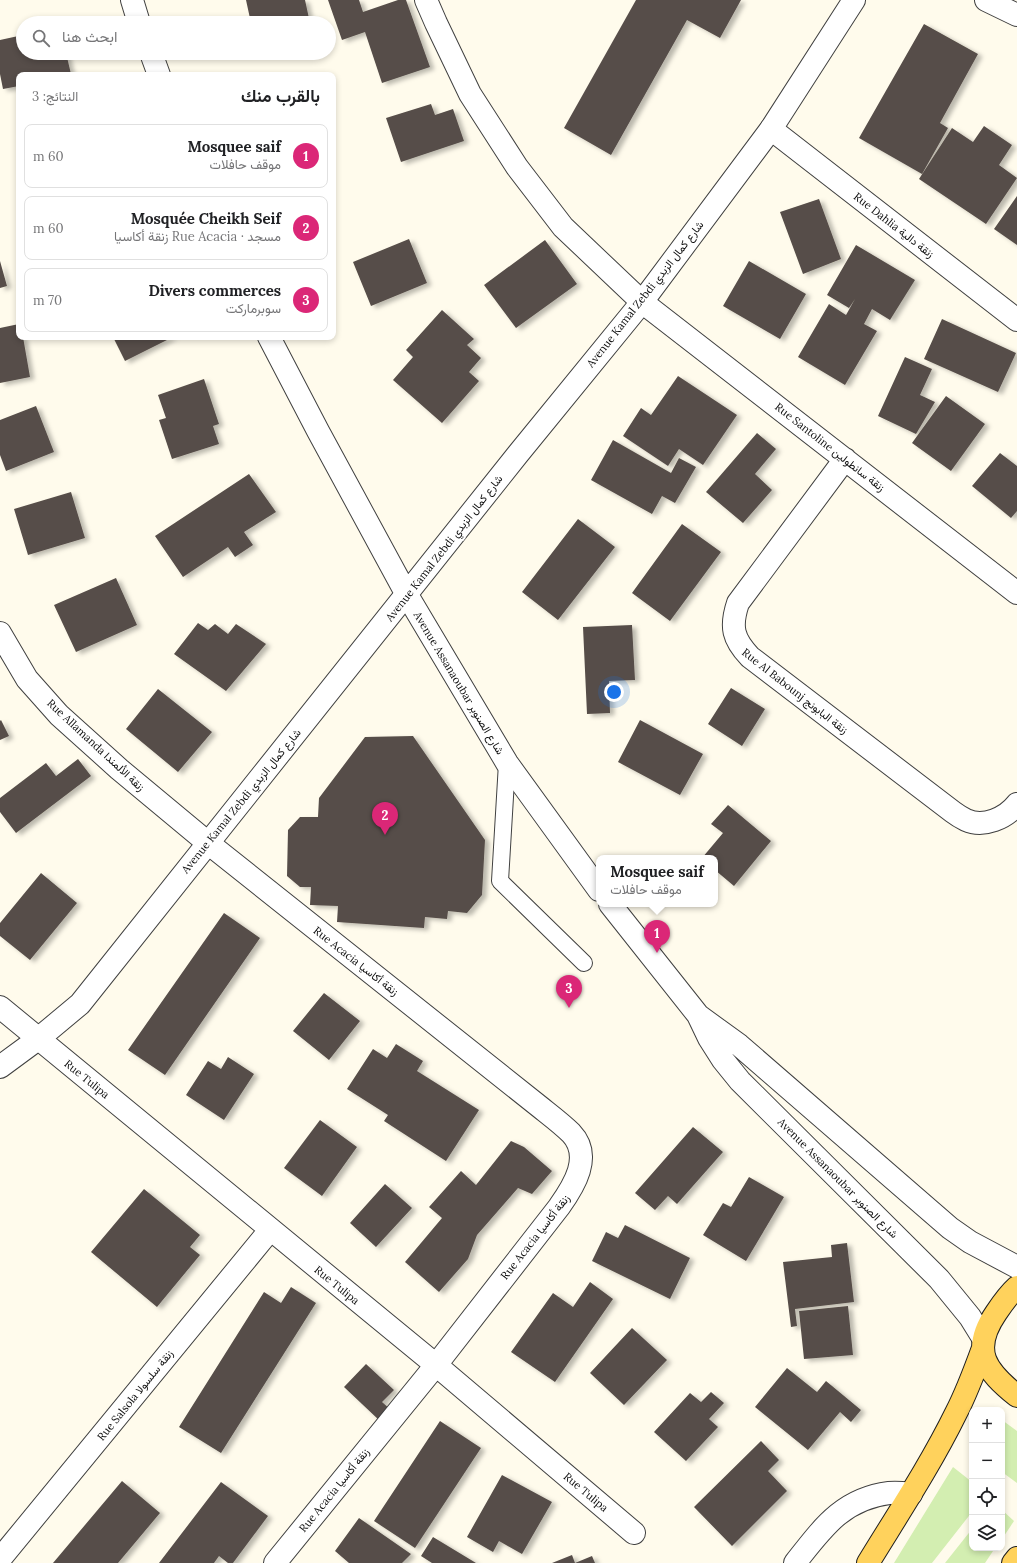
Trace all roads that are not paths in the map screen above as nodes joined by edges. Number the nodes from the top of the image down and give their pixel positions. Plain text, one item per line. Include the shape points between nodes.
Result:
1 (132, 0) edge
2 (426, 0) edge
3 (854, 0) edge
4 (986, 0) edge
5 (1017, 15) edge
6 (137, 16) edge
7 (154, 60) edge
8 (158, 72) edge
9 (771, 129) junction
10 (642, 302) junction
11 (1017, 320) edge
12 (271, 340) edge
13 (845, 459) junction
14 (1017, 593) edge
15 (407, 595) junction
16 (0, 633) edge
17 (507, 763) junction
18 (1017, 804) edge
19 (208, 843) junction
20 (596, 886) edge
21 (612, 907) edge
22 (584, 963) dead end
23 (0, 1007) edge
24 (698, 1015) junction
25 (38, 1039) junction
26 (0, 1067) edge
27 (270, 1230) junction
28 (1017, 1267) edge
29 (1017, 1287) edge
30 (983, 1343) junction
31 (436, 1364) junction
32 (1017, 1396) edge
33 (911, 1494) junction
34 (634, 1533) dead end
35 (1017, 1558) edge
36 (0, 1559) edge
37 (278, 1562) edge
38 (795, 1563) edge
39 (868, 1563) edge
40 (1013, 1563) edge

1 - 6 street
2 - 10 street, Rue Santoline زنقة سانطولين via 470,94 517,167 563,227
3 - 9 street, Avenue Kamal Zebdi شارع كمال الزبدي
4 - 5 street
7 - 8 street
9 - 10 street, Avenue Kamal Zebdi شارع كمال الزبدي
9 - 11 street, Rue Dahlia زنقة دالية
10 - 13 street, Rue Santoline زنقة سانطولين
10 - 15 street, Avenue Kamal Zebdi شارع كمال الزبدي
12 - 15 street, Avenue Assanaoubar شارع الصنوبر
13 - 14 street, Rue Santoline زنقة سانطولين
13 - 18 street, Rue Al Babounj زنقة البابونج via 738,603 733,617 734,633 740,646 756,662 968,821 985,823 1002,818
15 - 17 street, Avenue Assanaoubar شارع الصنوبر
15 - 19 street, Avenue Kamal Zebdi شارع كمال الزبدي
16 - 19 street, Rue Allamanda زنقة الألمندا via 27,679 59,715
17 - 20 street, Avenue Assanaoubar شارع الصنوبر
17 - 22 lane via 500,881
19 - 25 street, Avenue Kamal Zebdi شارع كمال الزبدي via 80,1004
19 - 31 street, Rue Acacia زنقة أكاسيا via 540,1107 577,1141 581,1162 570,1192
21 - 24 street, Avenue Assanaoubar شارع الصنوبر
23 - 25 street, Rue Tulipa
24 - 28 street, Avenue Assanaoubar شارع الصنوبر via 744,1049 950,1228 970,1242
24 - 30 street, Avenue Assanaoubar شارع الصنوبر via 719,1055 740,1081 939,1279 970,1317
25 - 26 street, Avenue Kamal Zebdi شارع كمال الزبدي
25 - 27 street, Rue Tulipa
27 - 31 street, Rue Tulipa
27 - 36 street, Rue Salsola زنقة سلسولا
29 - 30 main road via 990,1321
30 - 32 main road via 985,1360 990,1371
30 - 33 main road via 956,1414
31 - 34 street, Rue Tulipa
31 - 37 street, Rue Acacia زنقة أكاسيا
33 - 38 street via 889,1493 868,1498 844,1509 823,1526
33 - 39 main road
35 - 40 main road

